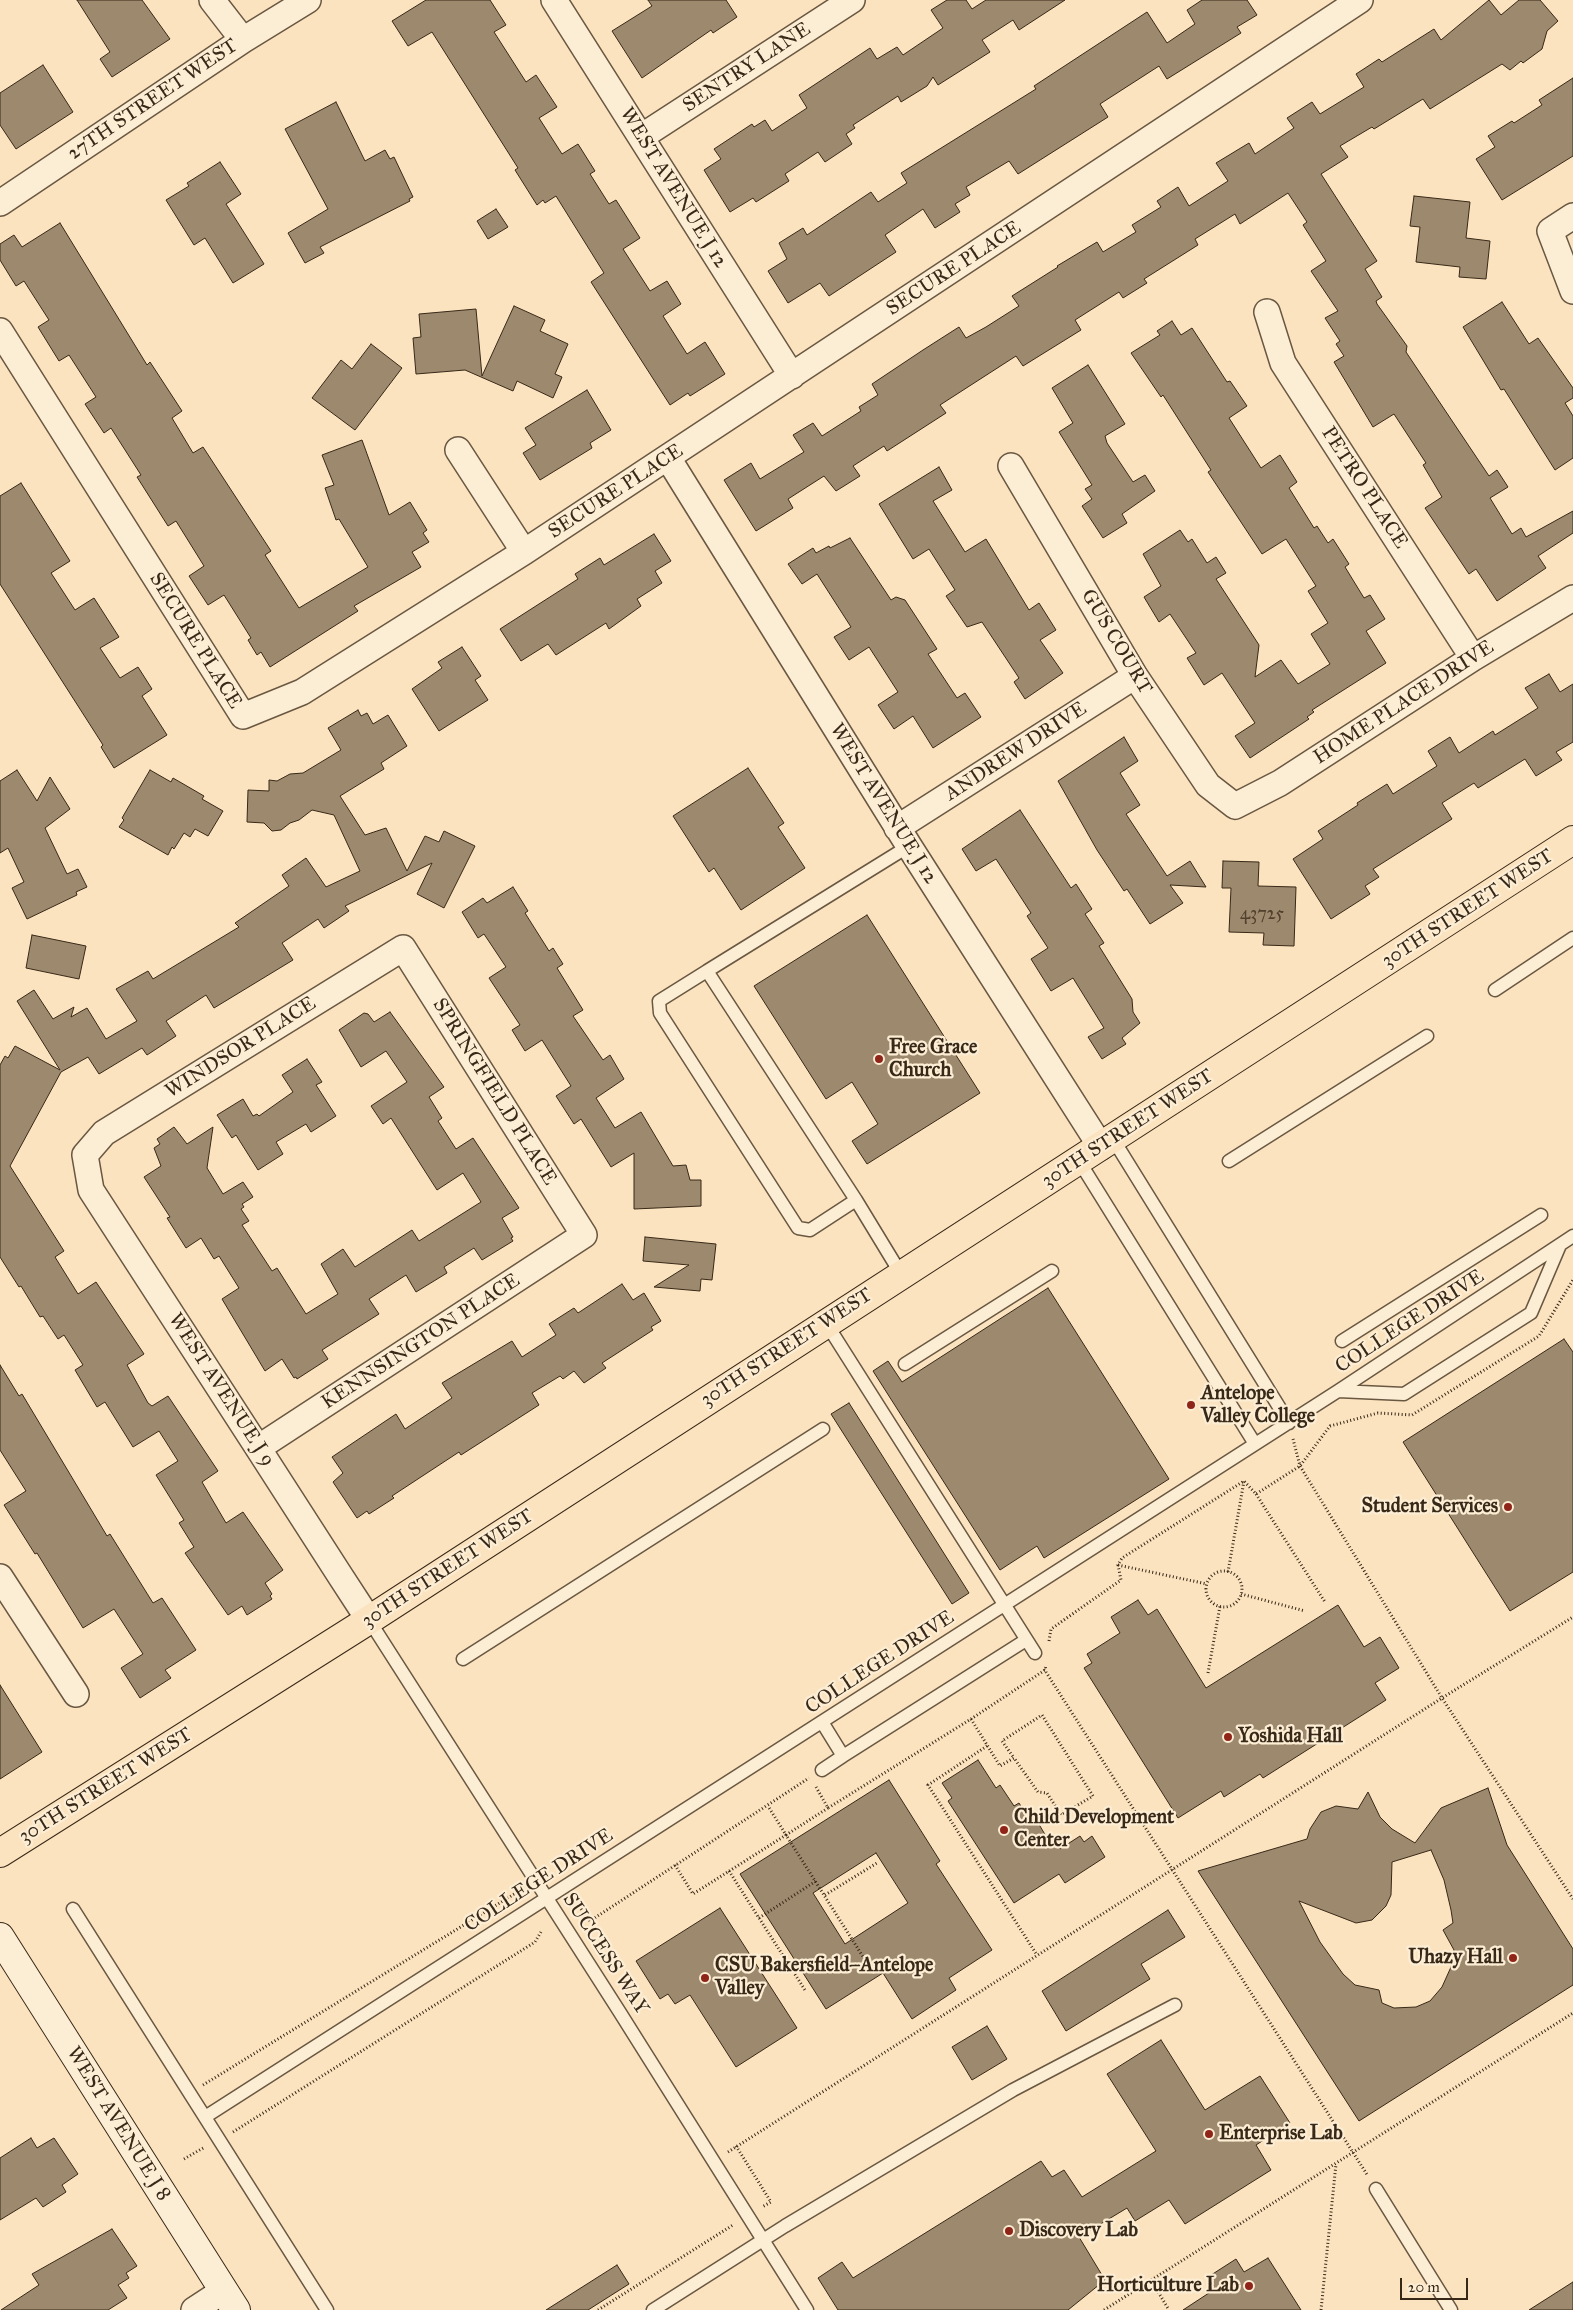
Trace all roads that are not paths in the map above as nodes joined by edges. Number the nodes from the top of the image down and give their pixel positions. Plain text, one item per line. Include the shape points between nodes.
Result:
1 (212, 0) edge
2 (308, 0) edge
3 (554, 0) edge
4 (852, 0) edge
5 (1360, 0) edge
6 (243, 40) junction
7 (642, 136) junction
8 (0, 203) edge
9 (1573, 216) edge
10 (1573, 291) edge
11 (1267, 312) dead end
12 (0, 331) edge
13 (792, 376) junction
14 (458, 450) dead end
15 (668, 458) junction
16 (1011, 466) dead end
17 (524, 552) junction
18 (1573, 598) edge
19 (1473, 658) junction
20 (1135, 676) junction
21 (1235, 806) joint
22 (903, 837) junction
23 (1573, 840) edge
24 (1573, 938) edge
25 (404, 948) joint
26 (707, 971) junction
27 (1495, 990) dead end
28 (1427, 1036) dead end
29 (1098, 1149) junction
30 (85, 1155) joint
31 (1229, 1161) dead end
32 (856, 1200) junction
33 (1541, 1215) dead end
34 (584, 1236) joint
35 (1573, 1236) edge
36 (1560, 1244) junction
37 (1052, 1271) dead end
38 (901, 1274) junction
39 (826, 1323) junction
40 (1342, 1341) dead end
41 (905, 1364) dead end
42 (1338, 1391) junction
43 (1288, 1423) junction
44 (823, 1429) dead end
45 (1255, 1444) junction
46 (258, 1448) junction
47 (0, 1577) edge
48 (1004, 1606) junction
49 (369, 1620) junction
50 (1026, 1640) junction
51 (1035, 1653) road end
52 (463, 1659) dead end
53 (76, 1694) dead end
54 (822, 1722) junction
55 (843, 1756) junction
56 (822, 1770) dead end
57 (0, 1853) edge
58 (548, 1899) junction
59 (73, 1909) dead end
60 (0, 1937) edge
61 (1175, 2005) dead end
62 (205, 2117) junction
63 (1376, 2189) road end
64 (762, 2241) junction
65 (230, 2300) edge
66 (194, 2310) edge
67 (326, 2310) edge
68 (653, 2310) edge
69 (807, 2310) edge
70 (1452, 2310) edge

1 - 6 street
2 - 6 street, 27TH STREET WEST
3 - 7 street, WEST AVENUE J 12
4 - 7 street, SENTRY LANE
5 - 13 street, SECURE PLACE
6 - 8 street, 27TH STREET WEST
7 - 13 street, WEST AVENUE J 12
9 - 10 street via 1550,231
11 - 19 street, PETRO PLACE via 1283,363
12 - 17 street, SECURE PLACE via 243,716 302,692
13 - 15 street, SECURE PLACE
14 - 17 street
15 - 17 street, SECURE PLACE
15 - 22 street, WEST AVENUE J 12
16 - 20 street, GUS COURT
18 - 19 street, HOME PLACE DRIVE
19 - 21 street, HOME PLACE DRIVE via 1280,783
20 - 21 street, GUS COURT via 1208,785
20 - 22 street, ANDREW DRIVE
22 - 26 lane
22 - 29 street, WEST AVENUE J 12
23 - 29 main road, 30TH STREET WEST
24 - 27 lane
25 - 30 street, WINDSOR PLACE via 104,1133
25 - 34 street, SPRINGFIELD PLACE
26 - 32 lane
26 - 32 lane via 660,1001 660,1013 798,1228 810,1230
28 - 31 lane
29 - 38 main road, 30TH STREET WEST
29 - 43 lane
29 - 45 lane
30 - 46 street, WEST AVENUE J 9 via 91,1190
32 - 38 lane
33 - 40 lane
34 - 46 street, KENNSINGTON PLACE
35 - 36 lane, COLLEGE DRIVE
36 - 42 lane, COLLEGE DRIVE
36 - 42 lane via 1531,1313 1404,1394
37 - 41 lane
38 - 39 main road, 30TH STREET WEST
39 - 48 lane
39 - 49 main road, 30TH STREET WEST
42 - 43 lane, COLLEGE DRIVE
43 - 45 lane, COLLEGE DRIVE
44 - 52 lane
45 - 48 lane, COLLEGE DRIVE
46 - 49 street, WEST AVENUE J 9
47 - 53 street
48 - 50 lane
48 - 54 lane, COLLEGE DRIVE
49 - 57 main road, 30TH STREET WEST
49 - 58 lane, SUCCESS WAY
50 - 51 lane
50 - 55 lane
54 - 55 lane
54 - 58 lane, COLLEGE DRIVE
55 - 56 lane
58 - 62 lane, COLLEGE DRIVE
58 - 64 lane, SUCCESS WAY
59 - 62 lane
60 - 65 street, WEST AVENUE J 8
61 - 64 lane via 1013,2090
62 - 67 lane
63 - 70 lane
64 - 68 lane
64 - 69 lane, SUCCESS WAY
65 - 66 street

